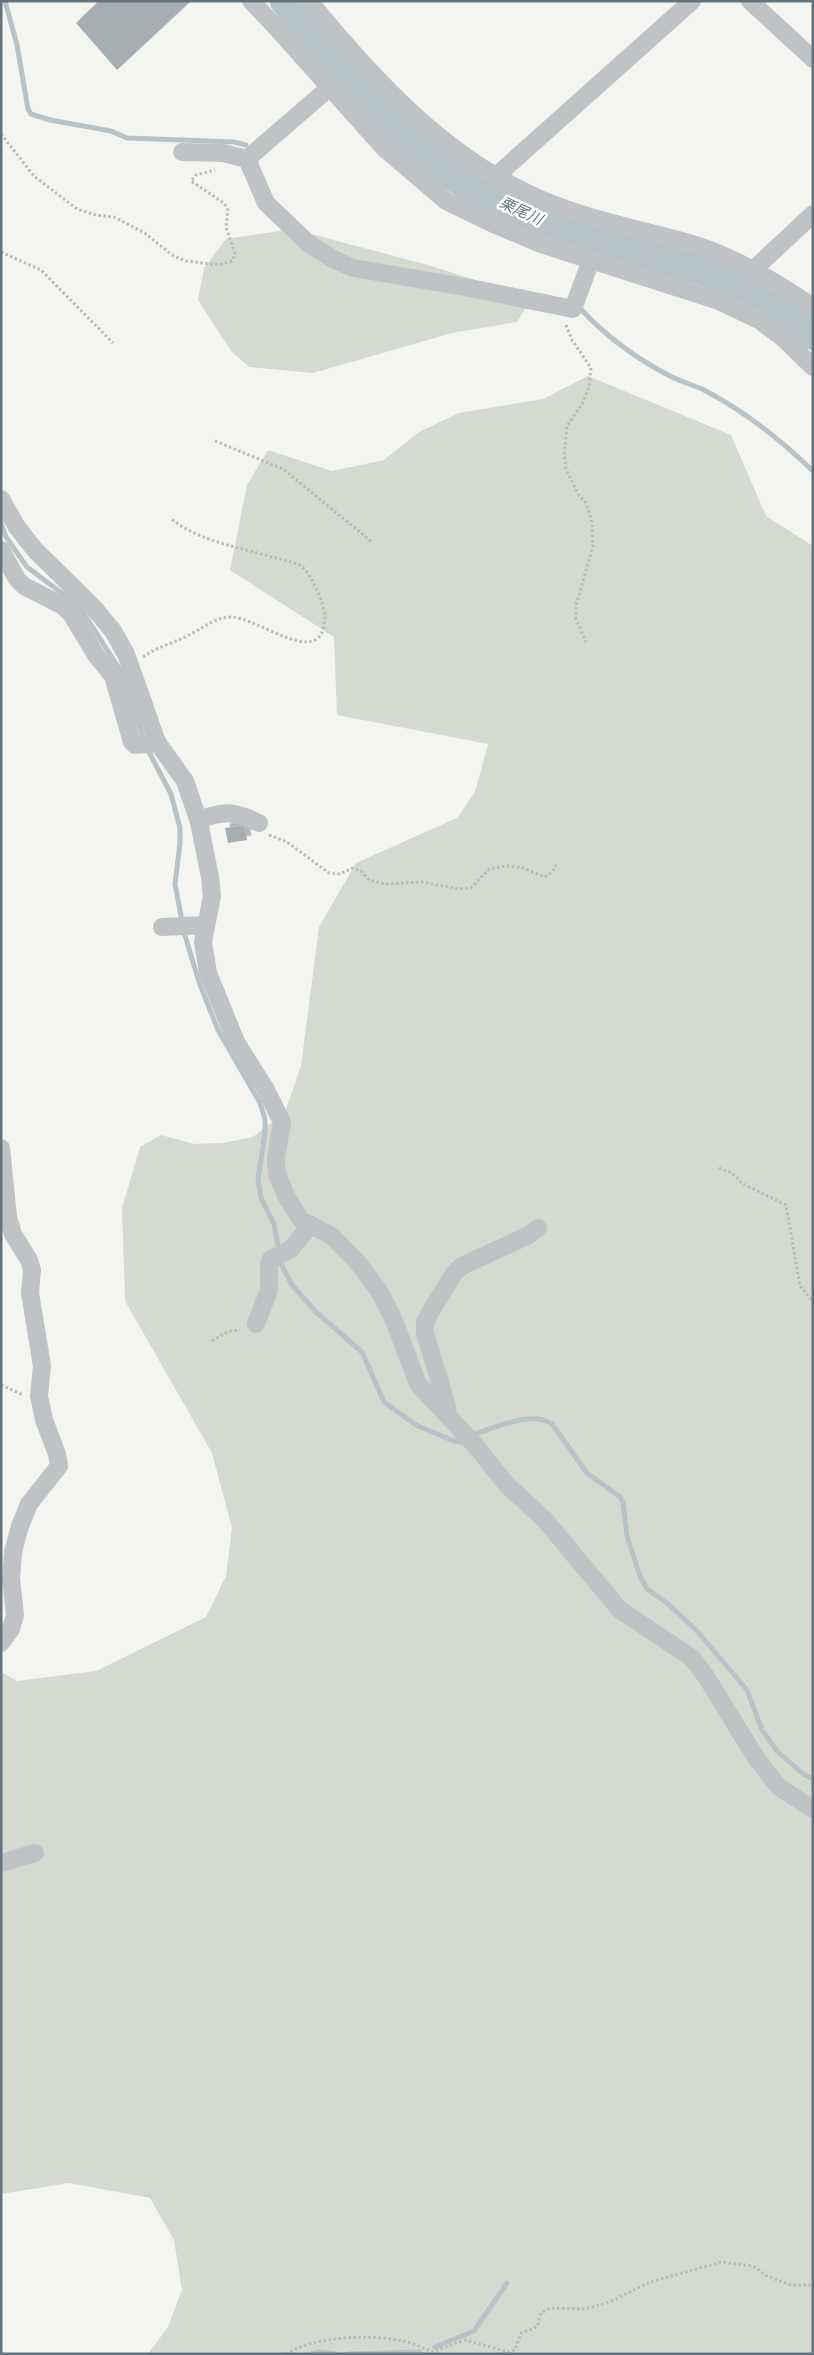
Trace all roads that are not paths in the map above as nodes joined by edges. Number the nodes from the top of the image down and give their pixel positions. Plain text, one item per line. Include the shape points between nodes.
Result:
1 (250, 1) edge
2 (309, 1) edge
3 (692, 1) edge
4 (750, 1) edge
5 (813, 59) edge
6 (329, 88) junction
7 (182, 152) dead end
8 (247, 159) junction
9 (495, 177) junction
10 (813, 214) edge
11 (590, 260) junction
12 (752, 270) junction
13 (813, 307) edge
14 (813, 367) edge
15 (1, 499) edge
16 (1, 550) edge
17 (158, 743) junction
18 (199, 820) junction
19 (259, 823) road end
20 (206, 925) junction
21 (162, 926) dead end
22 (1, 1148) edge
23 (311, 1225) junction
24 (538, 1228) dead end
25 (256, 1324) road end
26 (448, 1416) junction
27 (1, 1643) edge
28 (813, 1809) edge
29 (34, 1853) dead end
30 (1, 1863) edge

1 - 6 street
2 - 9 street via 395,98 445,142
3 - 9 street
4 - 5 street
6 - 8 street
6 - 11 street via 385,149 446,201 542,244
7 - 8 street
8 - 11 street via 266,203 309,244 353,268 573,309
9 - 12 street via 542,200 586,216 701,247
10 - 12 street
11 - 14 street via 611,264 719,301 759,320
12 - 13 street
15 - 17 street via 35,550 94,608 112,631 130,666
16 - 17 street via 24,586 63,606 72,615 96,655 114,676 132,742 135,745
17 - 18 street via 185,782
18 - 19 street via 227,812
18 - 20 street via 212,896
20 - 21 street
20 - 23 street via 203,942 208,973 236,1042 282,1122 276,1158 277,1174 301,1220
22 - 27 street via 8,1217 32,1270 30,1293 42,1366 40,1401 59,1466 29,1504 20,1526 13,1552 15,1615 11,1629
23 - 25 street via 291,1249 271,1259 268,1298
23 - 26 street via 332,1236 379,1291 418,1384
24 - 26 street via 462,1266 455,1272 425,1322 424,1333
26 - 28 street via 507,1485 544,1519 620,1610 692,1658 778,1787
29 - 30 street

